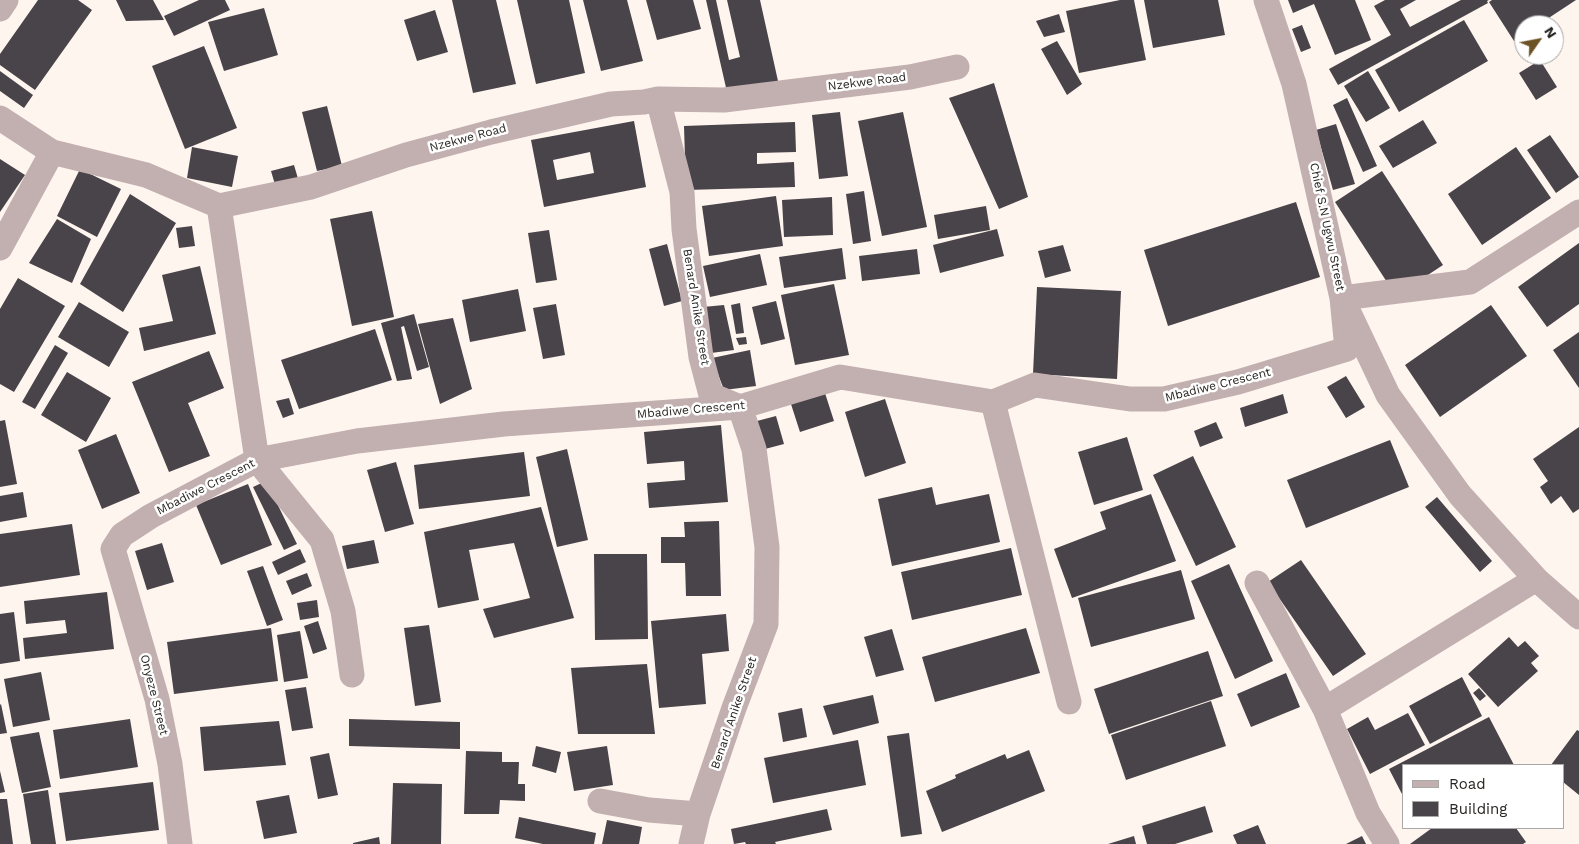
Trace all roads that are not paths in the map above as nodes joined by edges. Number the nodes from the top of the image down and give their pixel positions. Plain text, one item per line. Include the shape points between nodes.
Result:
1 (6, 0) edge
2 (1270, 1) edge
3 (0, 9) edge
4 (957, 66) dead end
5 (658, 99) junction
6 (0, 118) edge
7 (52, 152) junction
8 (219, 206) junction
9 (1579, 212) edge
10 (0, 248) edge
11 (1342, 298) junction
12 (992, 402) junction
13 (740, 407) junction
14 (257, 460) junction
15 (113, 549) joint
16 (1536, 579) junction
17 (1257, 584) dead end
18 (1579, 617) edge
19 (352, 675) dead end
20 (1069, 702) dead end
21 (1325, 709) junction
22 (600, 801) dead end
23 (698, 814) junction
24 (180, 844) edge
25 (691, 844) edge
26 (1387, 844) edge

1 - 3 street
2 - 11 street, Chief S.N Ugwu Street via 1294,84
4 - 5 street, Nzekwe Road via 910,77 724,100
5 - 8 street, Nzekwe Road via 611,104 491,132 406,154 312,187
5 - 13 street, Benard Anike Street via 682,192 701,356 711,395
6 - 7 street
7 - 8 street via 146,175
7 - 10 street
8 - 14 street
9 - 11 street via 1470,282
11 - 12 street, Mbadiwe Crescent via 1347,349 1238,382 1164,399 1130,399 1035,384
11 - 16 street, Chief S.N Ugwu Street via 1388,395 1460,495
12 - 13 street, Mbadiwe Crescent via 840,377
12 - 20 street
13 - 14 street, Mbadiwe Crescent via 504,424 357,441
13 - 23 street, Benard Anike Street via 754,449 767,547 766,624
14 - 15 street, Mbadiwe Crescent via 151,516 122,535
14 - 19 street via 322,540 343,611
15 - 24 street, Onyeze Street via 157,699 170,764
16 - 18 street, Chief S.N Ugwu Street
16 - 21 street
17 - 21 street
21 - 26 street via 1368,813
22 - 23 street
23 - 25 street, Benard Anike Street

